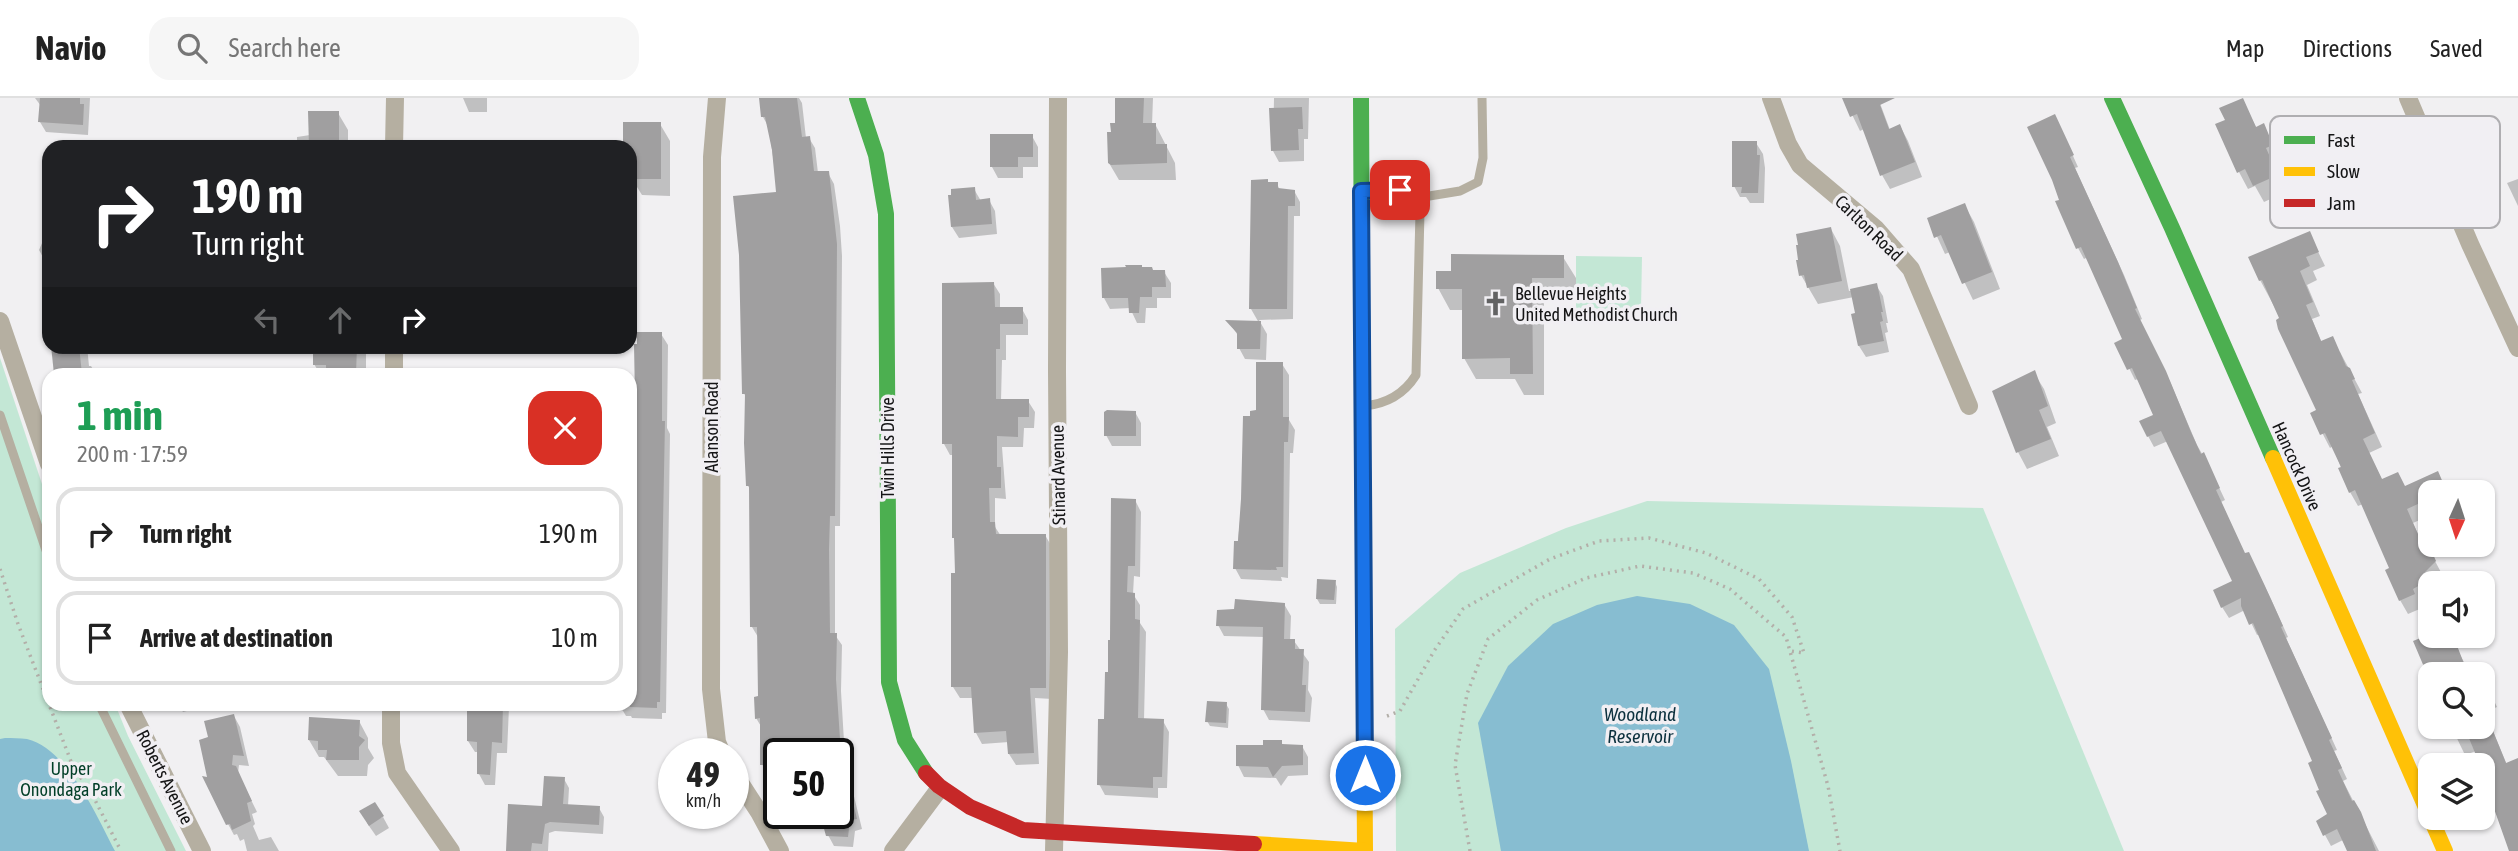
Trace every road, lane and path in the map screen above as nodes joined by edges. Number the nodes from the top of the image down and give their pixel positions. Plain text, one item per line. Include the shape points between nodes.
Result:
1 (395, 98) edge
2 (717, 98) edge
3 (857, 98) edge
4 (1058, 98) edge
5 (1362, 98) edge
6 (1482, 98) edge
7 (1771, 98) edge
8 (2112, 98) edge
9 (2408, 98) edge
10 (2416, 116) edge
11 (394, 140) edge
12 (1361, 191) junction
13 (1417, 198) junction
14 (2463, 228) edge
15 (0, 321) edge
16 (2518, 348) edge
17 (1362, 406) junction
18 (1969, 406) dead end
19 (0, 415) edge
20 (42, 444) edge
21 (42, 538) edge
22 (0, 569) edge
23 (1790, 651) junction
24 (42, 688) edge
25 (51, 711) edge
26 (102, 711) edge
27 (132, 711) edge
28 (391, 711) edge
29 (1364, 725) junction
30 (717, 738) edge
31 (940, 788) junction
32 (749, 796) edge
33 (1054, 842) edge
34 (121, 851) edge
35 (171, 851) edge
36 (202, 851) edge
37 (451, 851) edge
38 (780, 851) edge
39 (893, 851) edge
40 (1365, 851) edge
41 (1470, 851) edge
42 (1840, 851) edge
43 (2445, 851) edge

1 - 11 street
2 - 30 street, Alanson Road via 712,157 711,689
3 - 31 street, Twin Hills Drive via 883,183 886,214 889,682 904,737 916,761
4 - 33 street, Stinard Avenue via 1059,652
5 - 12 street
6 - 13 lane via 1483,158 1478,182 1460,191
7 - 18 street, Carlton Road via 1800,164 1876,229 1911,269
8 - 43 street, Hancock Drive
9 - 10 street
12 - 13 lane via 1400,190
12 - 17 street
13 - 17 lane via 1416,375 1396,396
14 - 16 street
15 - 20 street
17 - 29 street
19 - 21 lane
22 - 24 path
23 - 29 path via 1804,653 1792,617 1759,579 1706,553 1649,538 1600,541 1550,559 1463,609 1400,711
23 - 41 path via 1786,637 1730,589 1693,573 1640,566 1586,578 1537,600 1488,639 1467,694 1455,765
23 - 42 path via 1828,786
25 - 34 path via 72,765
26 - 35 lane
27 - 36 street, Roberts Avenue
28 - 37 street via 397,773
29 - 40 street
31 - 33 street, Twin Hills Drive via 993,820
31 - 39 street
32 - 38 street
33 - 40 street, Twin Hills Drive

